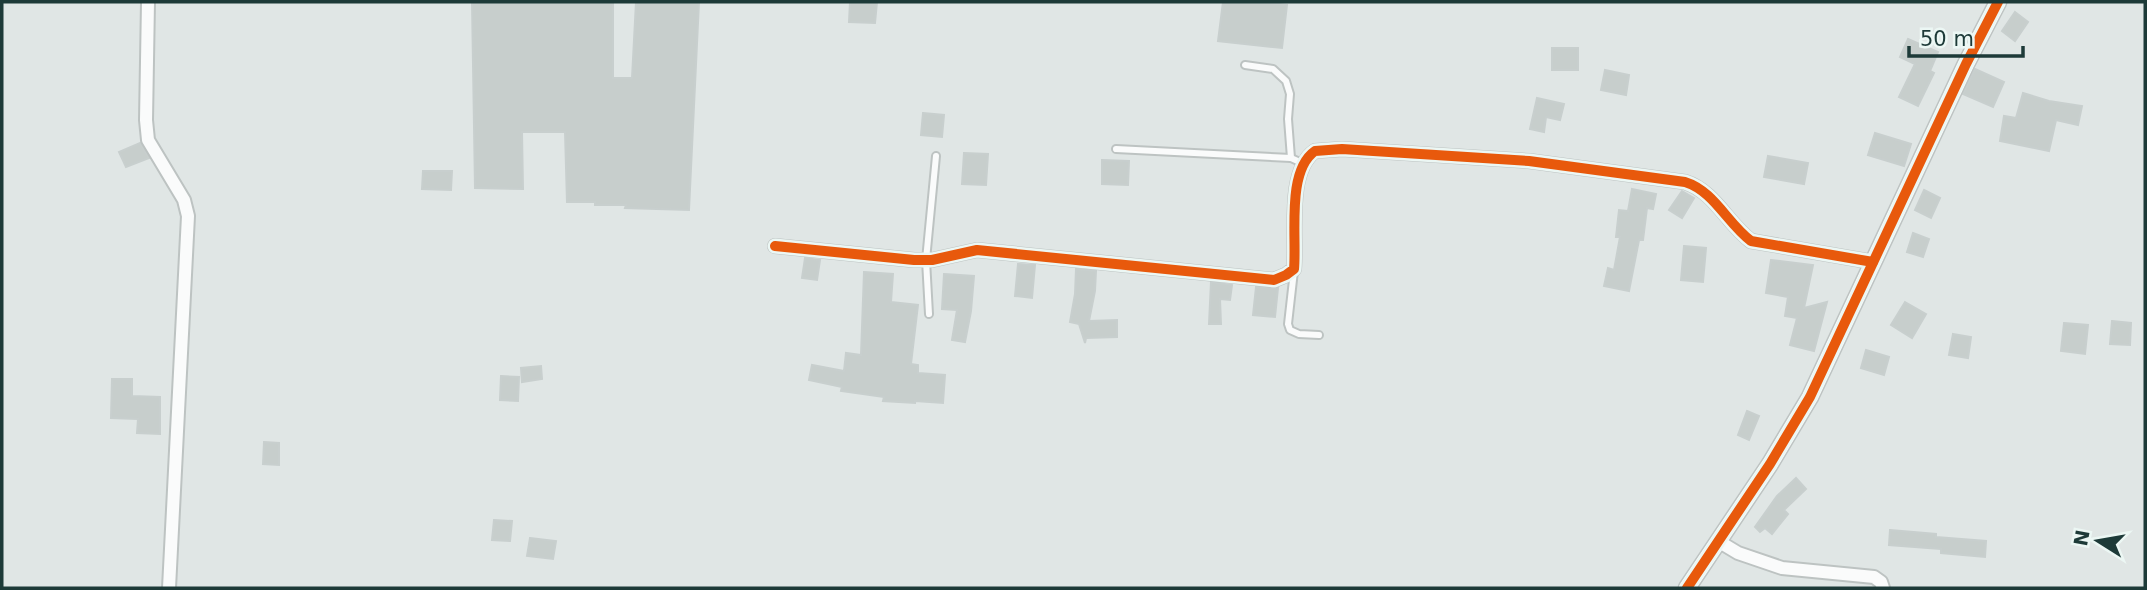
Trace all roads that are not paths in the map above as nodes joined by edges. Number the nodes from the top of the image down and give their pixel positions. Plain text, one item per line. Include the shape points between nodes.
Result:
1 (148, 2) edge
2 (1998, 2) edge
3 (1245, 65) dead end
4 (1116, 149) dead end
5 (936, 156) dead end
6 (1297, 161) junction
7 (775, 246) dead end
8 (926, 260) junction
9 (1873, 262) junction
10 (1294, 269) junction
11 (929, 314) dead end
12 (1319, 335) dead end
13 (1718, 541) junction
14 (169, 588) edge
15 (1687, 588) edge
16 (1883, 588) edge

1 - 14 street via 148,141 184,201 188,216
2 - 9 street
3 - 6 lane via 1273,69 1286,81
4 - 6 lane
5 - 8 lane
6 - 9 street via 1315,151 1342,149 1529,161 1685,182 1707,193 1751,241
6 - 10 street
7 - 8 street
8 - 10 street via 977,250 1274,280
8 - 11 lane
9 - 13 street via 1810,397
10 - 12 lane via 1290,330
13 - 15 street
13 - 16 street via 1782,568 1874,577

